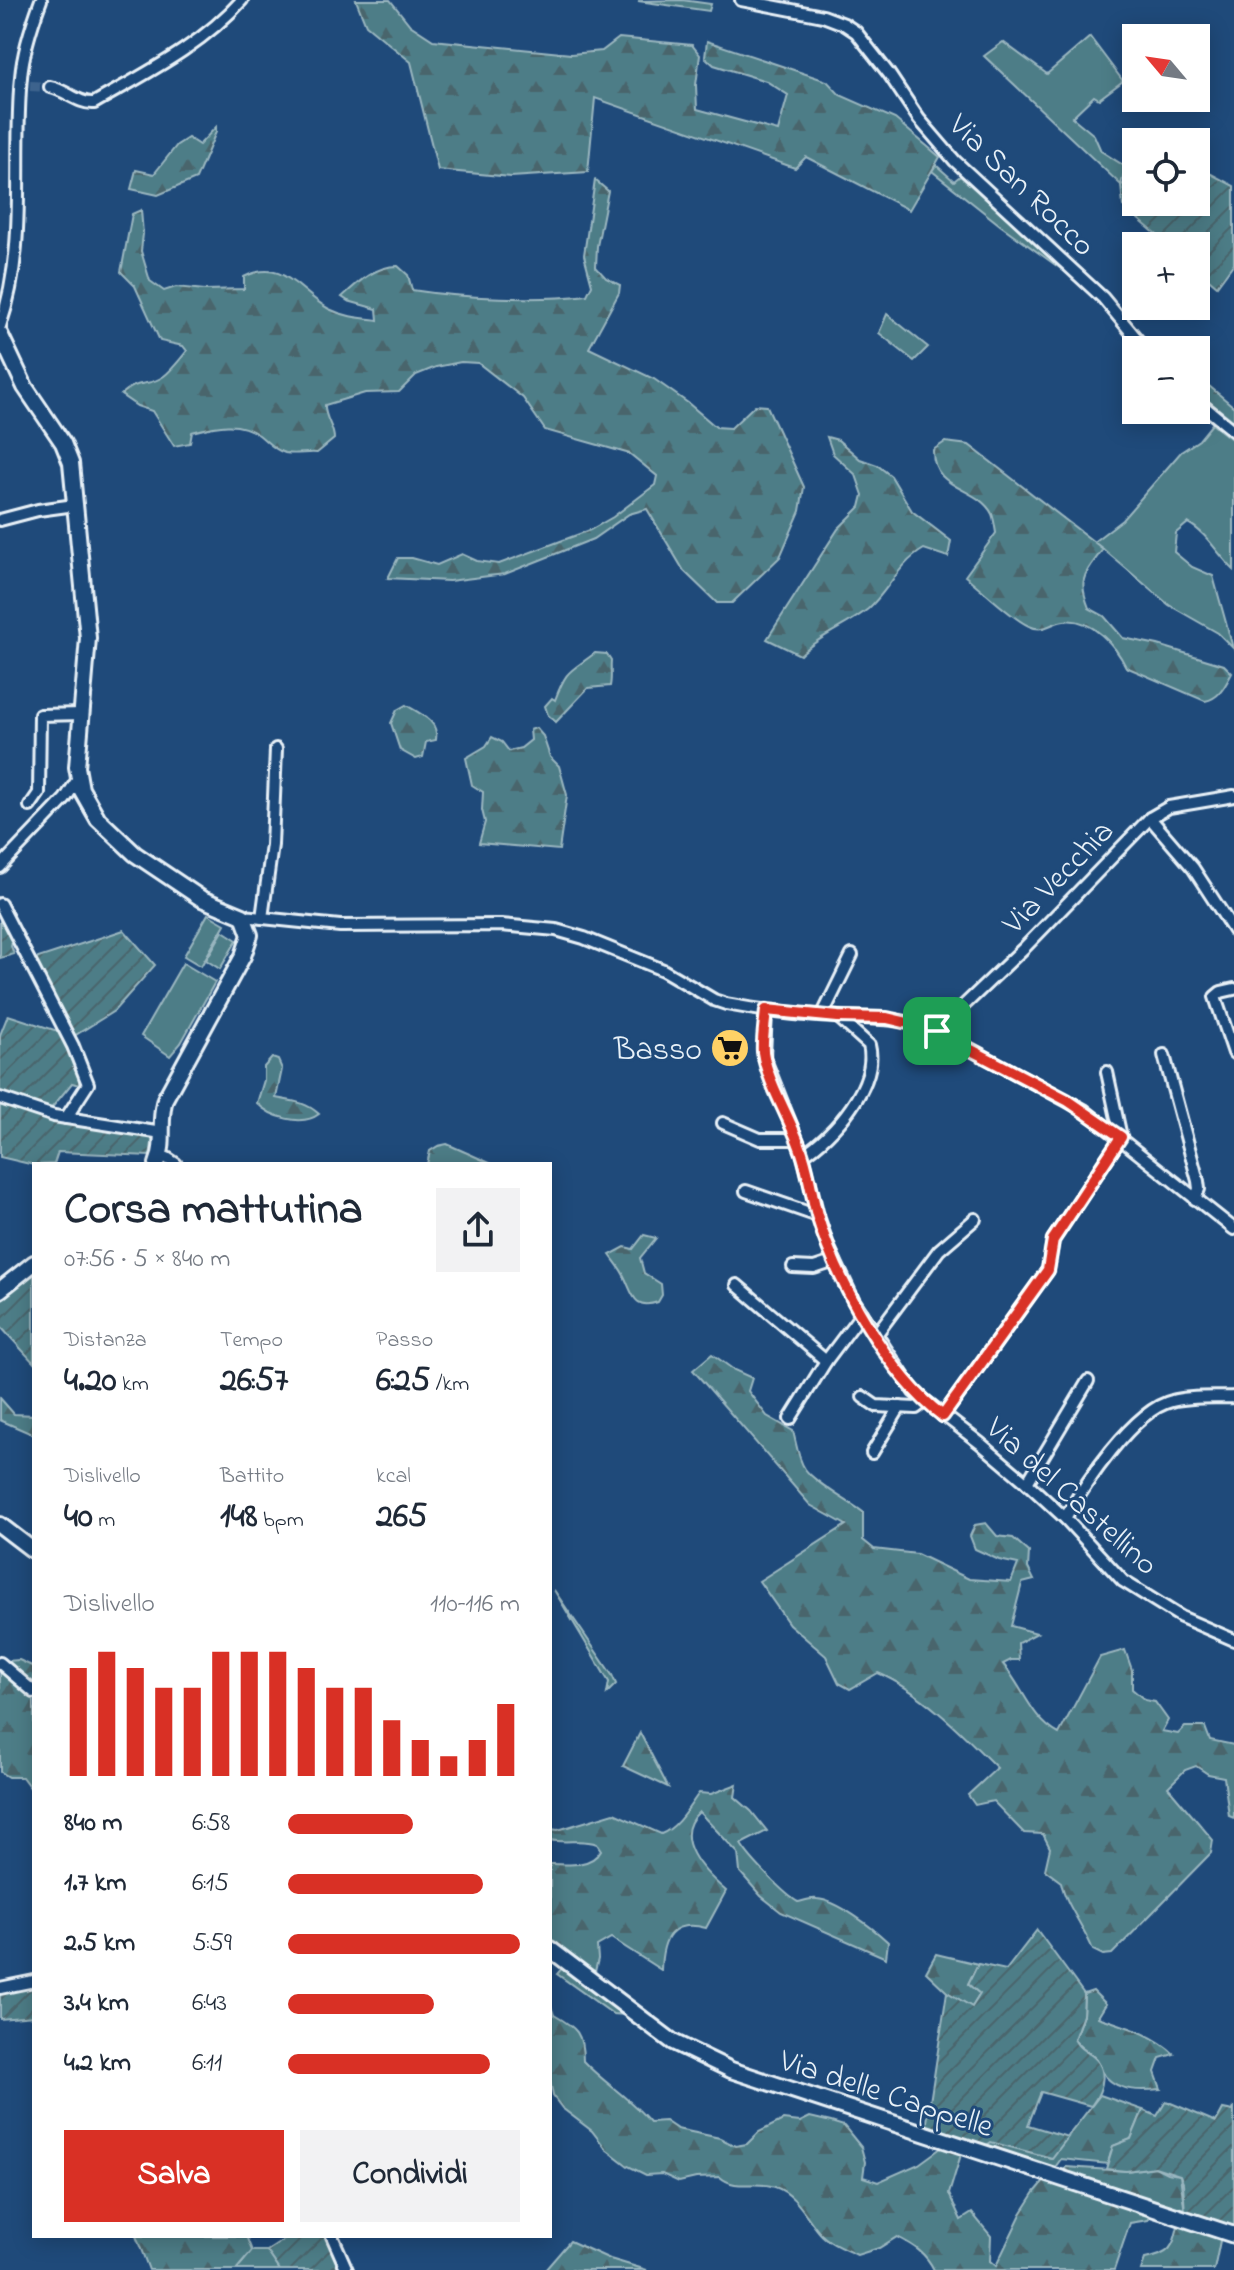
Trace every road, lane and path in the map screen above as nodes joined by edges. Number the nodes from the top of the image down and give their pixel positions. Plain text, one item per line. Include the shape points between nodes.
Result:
1 (41, 0) edge
2 (242, 0) edge
3 (741, 0) edge
4 (50, 87) tunnel mouth
5 (0, 326) edge
6 (0, 334) edge
7 (1134, 336) edge
8 (1210, 411) edge
9 (1234, 431) edge
10 (75, 505) junction
11 (0, 520) edge
12 (82, 714) junction
13 (276, 749) dead end
14 (78, 779) junction
15 (1234, 796) edge
16 (30, 806) dead end
17 (1150, 818) junction
18 (0, 867) edge
19 (0, 904) edge
20 (243, 916) junction
21 (262, 918) junction
22 (1234, 931) edge
23 (852, 955) dead end
24 (1234, 989) edge
25 (764, 1010) junction
26 (822, 1016) junction
27 (838, 1017) junction
28 (937, 1031) junction
29 (1234, 1053) edge
30 (1164, 1055) dead end
31 (1107, 1072) dead end
32 (0, 1098) edge
33 (66, 1118) junction
34 (723, 1123) dead end
35 (162, 1133) junction
36 (1121, 1137) junction
37 (796, 1139) junction
38 (803, 1155) junction
39 (158, 1160) edge
40 (746, 1191) dead end
41 (1195, 1199) junction
42 (818, 1216) junction
43 (975, 1219) dead end
44 (1234, 1229) edge
45 (835, 1261) junction
46 (32, 1265) edge
47 (793, 1267) dead end
48 (737, 1285) dead end
49 (0, 1290) edge
50 (862, 1313) junction
51 (875, 1336) junction
52 (826, 1361) junction
53 (1088, 1381) dead end
54 (863, 1397) dead end
55 (1234, 1397) edge
56 (924, 1402) junction
57 (900, 1407) junction
58 (943, 1416) junction
59 (790, 1419) dead end
60 (872, 1453) dead end
61 (1027, 1483) junction
62 (1065, 1518) junction
63 (0, 1525) edge
64 (32, 1549) edge
65 (1234, 1640) edge
66 (0, 1663) edge
67 (32, 1690) edge
68 (552, 1951) edge
69 (32, 1981) edge
70 (0, 1988) edge
71 (1234, 2235) edge
72 (333, 2238) edge
73 (347, 2270) edge

1 - 5 street via 24,58 13,256
2 - 4 street via 196,43 94,103
3 - 7 street, Via San Rocco via 823,16 851,28 968,175 1103,298
6 - 10 street via 25,387 68,453
8 - 9 street
10 - 11 street
10 - 12 street via 88,629
12 - 14 street
12 - 16 street via 40,715 39,793
13 - 21 street
14 - 18 street
14 - 20 street via 92,811 119,841 184,888
15 - 17 street, Via Vecchia via 1169,807
17 - 22 street via 1193,868
17 - 28 street, Via Vecchia
19 - 33 street via 88,1084
20 - 21 street
20 - 35 street via 250,935 247,946 165,1099
21 - 25 street via 340,926 556,930 663,970 714,1000
23 - 26 street
24 - 29 street via 1215,1000
25 - 26 street
25 - 37 street, Via del Castellino via 764,1057
26 - 27 street
27 - 28 street via 898,1019
27 - 38 street via 869,1045 870,1069 829,1136
28 - 36 street via 1067,1100
30 - 41 street via 1198,1181
31 - 36 street
32 - 33 street
33 - 35 street
34 - 37 street via 760,1139
35 - 39 street
36 - 41 street
36 - 58 street via 1053,1240 1048,1270
37 - 38 street, Via del Castellino
38 - 42 street, Via del Castellino
40 - 42 street
41 - 44 street
42 - 45 street, Via del Castellino
43 - 51 street via 939,1250
45 - 47 street
45 - 50 street, Via del Castellino
46 - 49 street
48 - 52 street
50 - 51 street, Via del Castellino
50 - 52 street
51 - 56 street, Via del Castellino
52 - 59 street
53 - 61 street
54 - 57 street via 876,1406
55 - 62 street via 1171,1401 1158,1407 1104,1458
56 - 57 street via 916,1408
56 - 58 street, Via del Castellino
57 - 60 street
58 - 61 street, Via del Castellino
61 - 62 street, Via del Castellino
62 - 65 street, Via del Castellino via 1133,1588 1198,1626
63 - 64 street
66 - 67 street
68 - 71 street, Via delle Cappelle via 673,2042 731,2070
69 - 70 street
72 - 73 street

